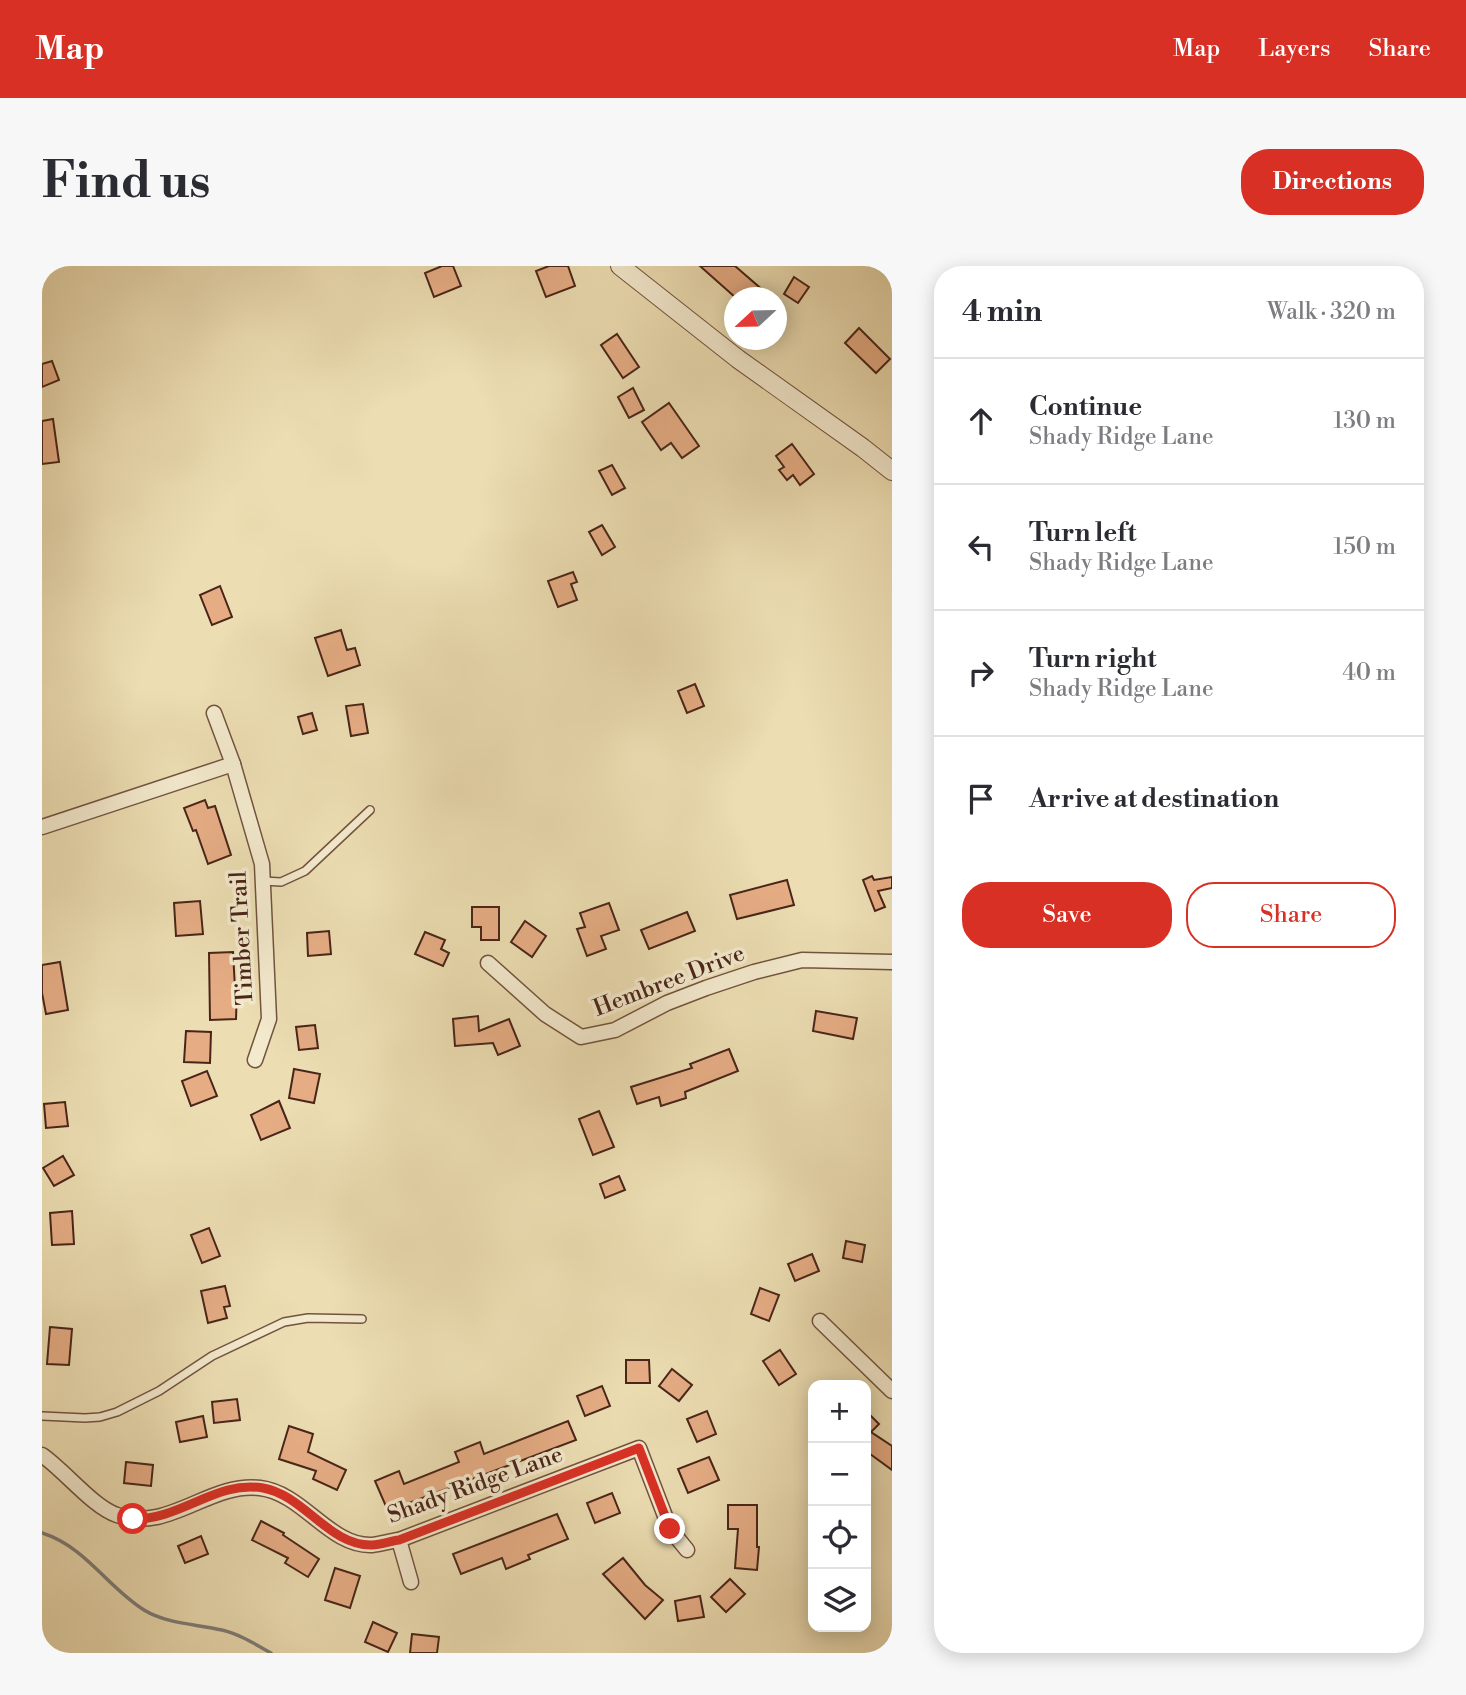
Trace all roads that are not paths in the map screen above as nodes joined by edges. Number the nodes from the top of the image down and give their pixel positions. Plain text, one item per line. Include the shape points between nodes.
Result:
1 (620, 266) edge
2 (892, 471) edge
3 (214, 713) dead end
4 (233, 764) junction
5 (370, 810) dead end
6 (42, 827) edge
7 (263, 881) junction
8 (892, 962) edge
9 (488, 963) dead end
10 (255, 1060) dead end
11 (362, 1319) dead end
12 (820, 1321) dead end
13 (892, 1391) edge
14 (42, 1416) edge
15 (42, 1455) edge
16 (399, 1540) junction
17 (687, 1550) dead end
18 (411, 1582) dead end

1 - 2 street
3 - 4 street, Timber Trail
4 - 6 street
4 - 7 street, Timber Trail
5 - 7 lane via 305,871 281,882
7 - 10 street, Timber Trail via 270,1019
8 - 9 street, Hembree Drive via 802,960 706,988 615,1030 581,1037 545,1014
11 - 14 lane via 285,1322 212,1356 117,1412 85,1418
12 - 13 street
15 - 16 street, Shady Ridge Lane via 99,1504 133,1519 166,1516 225,1490 261,1488 286,1496 355,1542 371,1545
16 - 17 street, Shady Ridge Lane via 639,1448 670,1529
16 - 18 street

